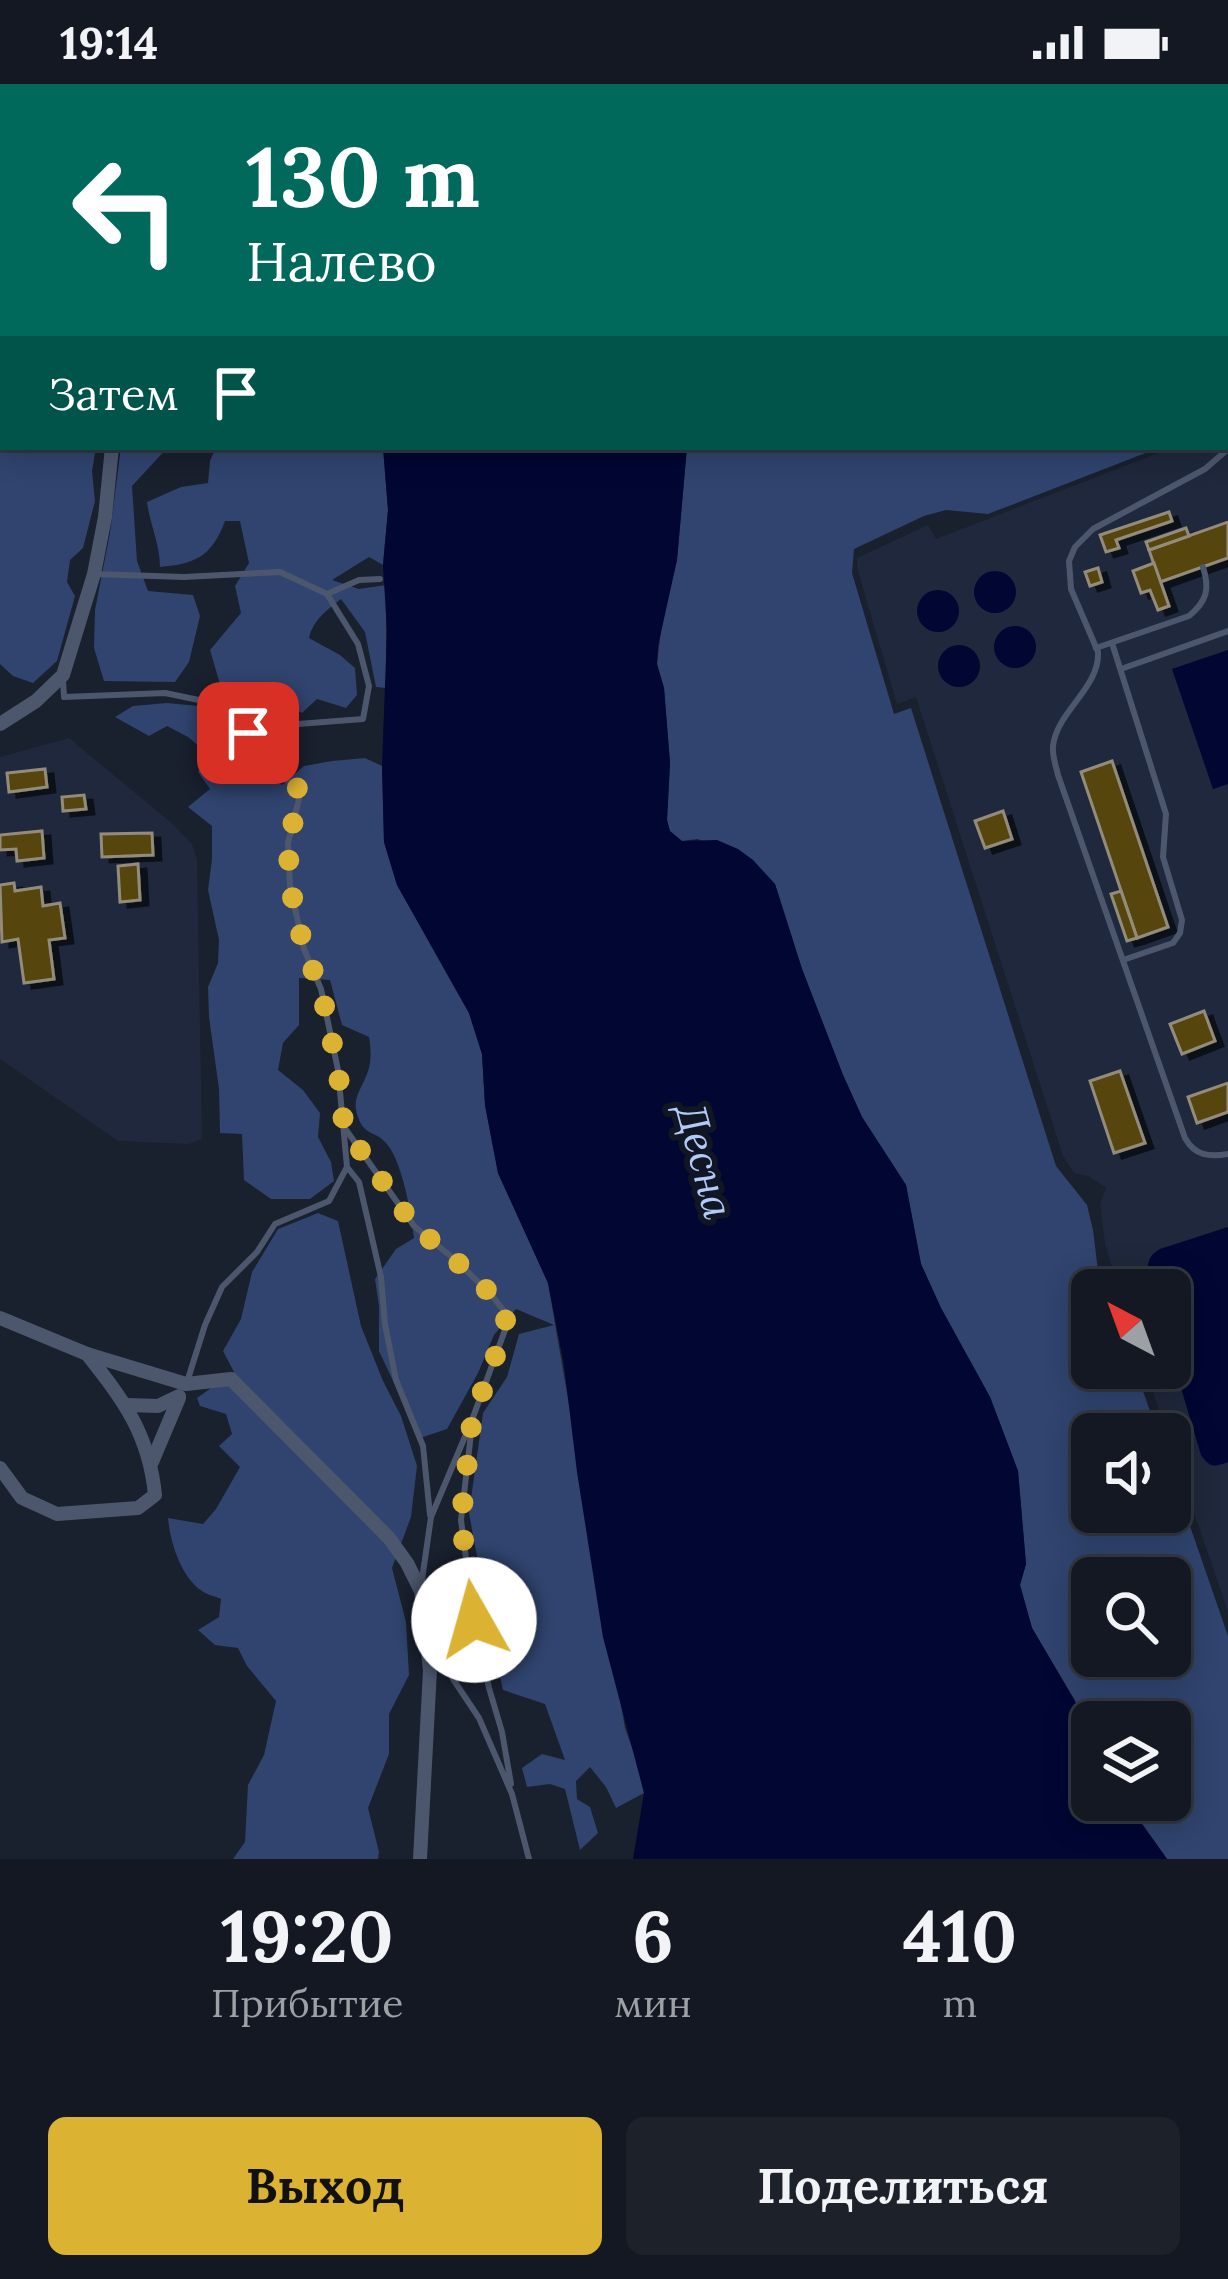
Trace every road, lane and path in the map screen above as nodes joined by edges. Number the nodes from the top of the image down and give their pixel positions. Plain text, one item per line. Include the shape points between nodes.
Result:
1 (112, 450) edge
2 (1228, 451) edge
3 (1203, 567) dead end
4 (94, 574) junction
5 (380, 579) dead end
6 (328, 594) junction
7 (1228, 631) edge
8 (1112, 643) junction
9 (1096, 648) junction
10 (1120, 669) junction
11 (63, 675) junction
12 (230, 707) junction
13 (0, 724) edge
14 (1123, 960) junction
15 (344, 1127) junction
16 (1228, 1154) edge
17 (347, 1167) junction
18 (0, 1318) edge
19 (87, 1354) junction
20 (182, 1391) junction
21 (127, 1405) junction
22 (472, 1420) junction
23 (152, 1462) junction
24 (0, 1468) edge
25 (430, 1517) junction
26 (421, 1592) junction
27 (512, 1794) junction
28 (420, 1859) edge
29 (529, 1859) edge

1 - 4 street
2 - 9 lane via 1075,547 1071,589
3 - 8 lane via 1206,596 1190,616
4 - 6 lane via 280,572
4 - 11 street
5 - 6 lane
6 - 12 lane via 358,644 369,686 363,719 298,724
7 - 10 lane
8 - 9 lane
8 - 10 lane
9 - 14 lane via 1099,662 1064,719 1053,756
10 - 14 lane via 1166,814 1162,857 1182,920 1173,943
11 - 12 lane via 64,697 165,693
11 - 13 street
12 - 15 lane via 261,759 301,791 288,843 290,886 321,989
14 - 16 lane via 1188,1144 1209,1156
15 - 17 lane
15 - 22 lane via 414,1226 506,1313
17 - 20 lane via 329,1201 275,1224 222,1287
17 - 25 lane via 359,1181 396,1380 423,1446
18 - 19 street
19 - 20 street
19 - 21 street
20 - 21 street via 158,1406
20 - 23 street
20 - 26 street via 231,1379 389,1538
21 - 23 street
22 - 25 lane
22 - 27 lane via 461,1520
23 - 24 street via 155,1495 137,1508 57,1514 22,1498
25 - 26 lane
26 - 27 lane via 453,1679
26 - 28 street via 430,1670
27 - 29 lane

